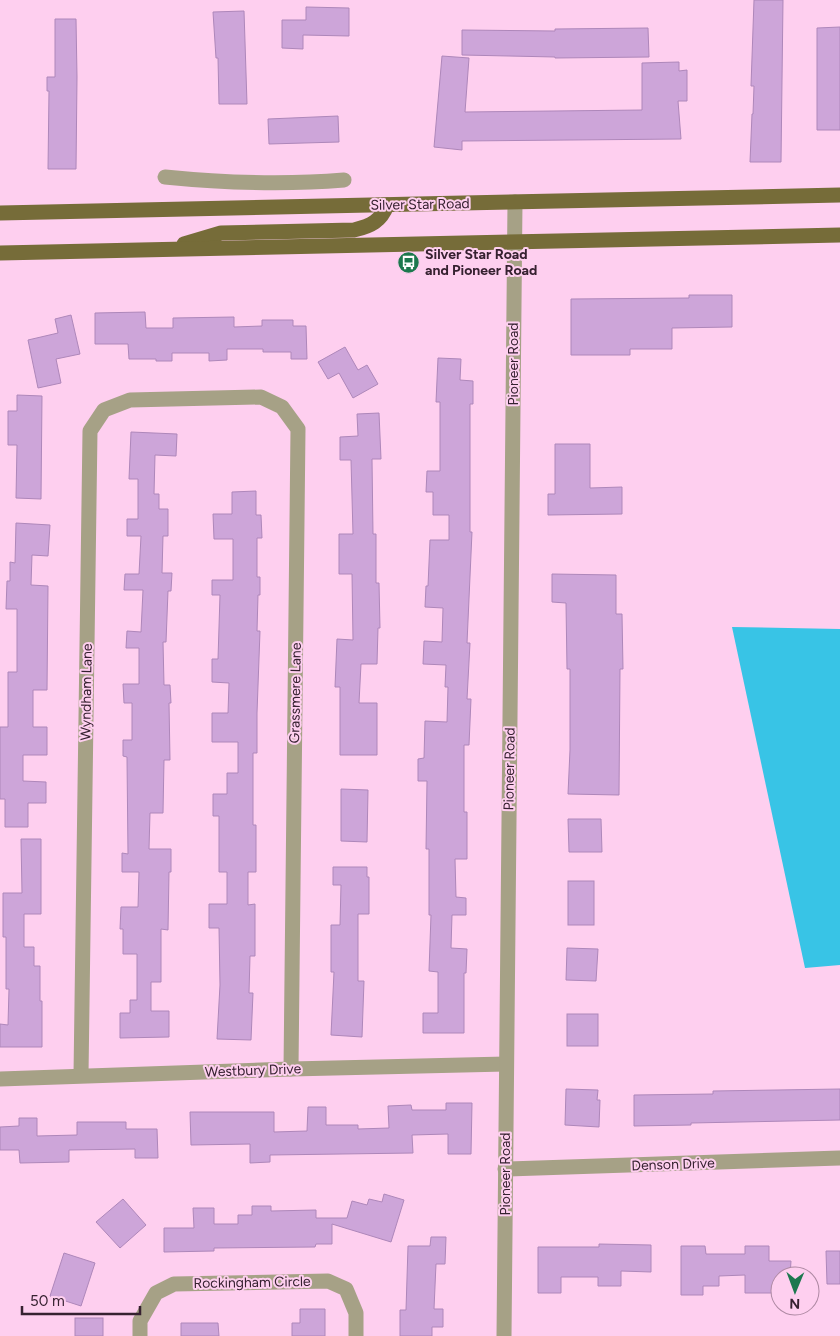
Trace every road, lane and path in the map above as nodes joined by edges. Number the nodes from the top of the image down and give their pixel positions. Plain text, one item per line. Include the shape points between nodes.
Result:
1 (165, 177) dead end
2 (344, 180) dead end
3 (840, 194) edge
4 (515, 202) junction
5 (387, 205) junction
6 (0, 214) edge
7 (840, 235) edge
8 (514, 241) junction
9 (163, 250) junction
10 (0, 253) edge
11 (199, 398) joint
12 (506, 1064) junction
13 (291, 1069) junction
14 (81, 1076) junction
15 (0, 1078) edge
16 (840, 1158) edge
17 (505, 1169) junction
18 (140, 1336) edge
19 (356, 1336) edge
20 (504, 1336) edge

1 - 2 street via 272,183
3 - 4 main road, Silver Star Road
4 - 5 main road, Silver Star Road
4 - 8 street, Pioneer Road
5 - 6 main road, Silver Star Road
5 - 9 main road via 379,219 370,226 354,230 220,233
7 - 8 main road
8 - 9 main road
8 - 12 street, Pioneer Road
9 - 10 main road
11 - 13 street, Grassmere Lane via 261,397 282,407 298,429
11 - 14 street, Wyndham Lane via 130,400 104,410 90,431
12 - 13 street, Westbury Drive
12 - 17 street, Pioneer Road
13 - 14 street, Westbury Drive
14 - 15 street, Westbury Drive
16 - 17 street, Denson Drive
17 - 20 street, Pioneer Road
18 - 19 street, Rockingham Circle via 140,1321 156,1293 174,1284 328,1280 346,1289 356,1313

